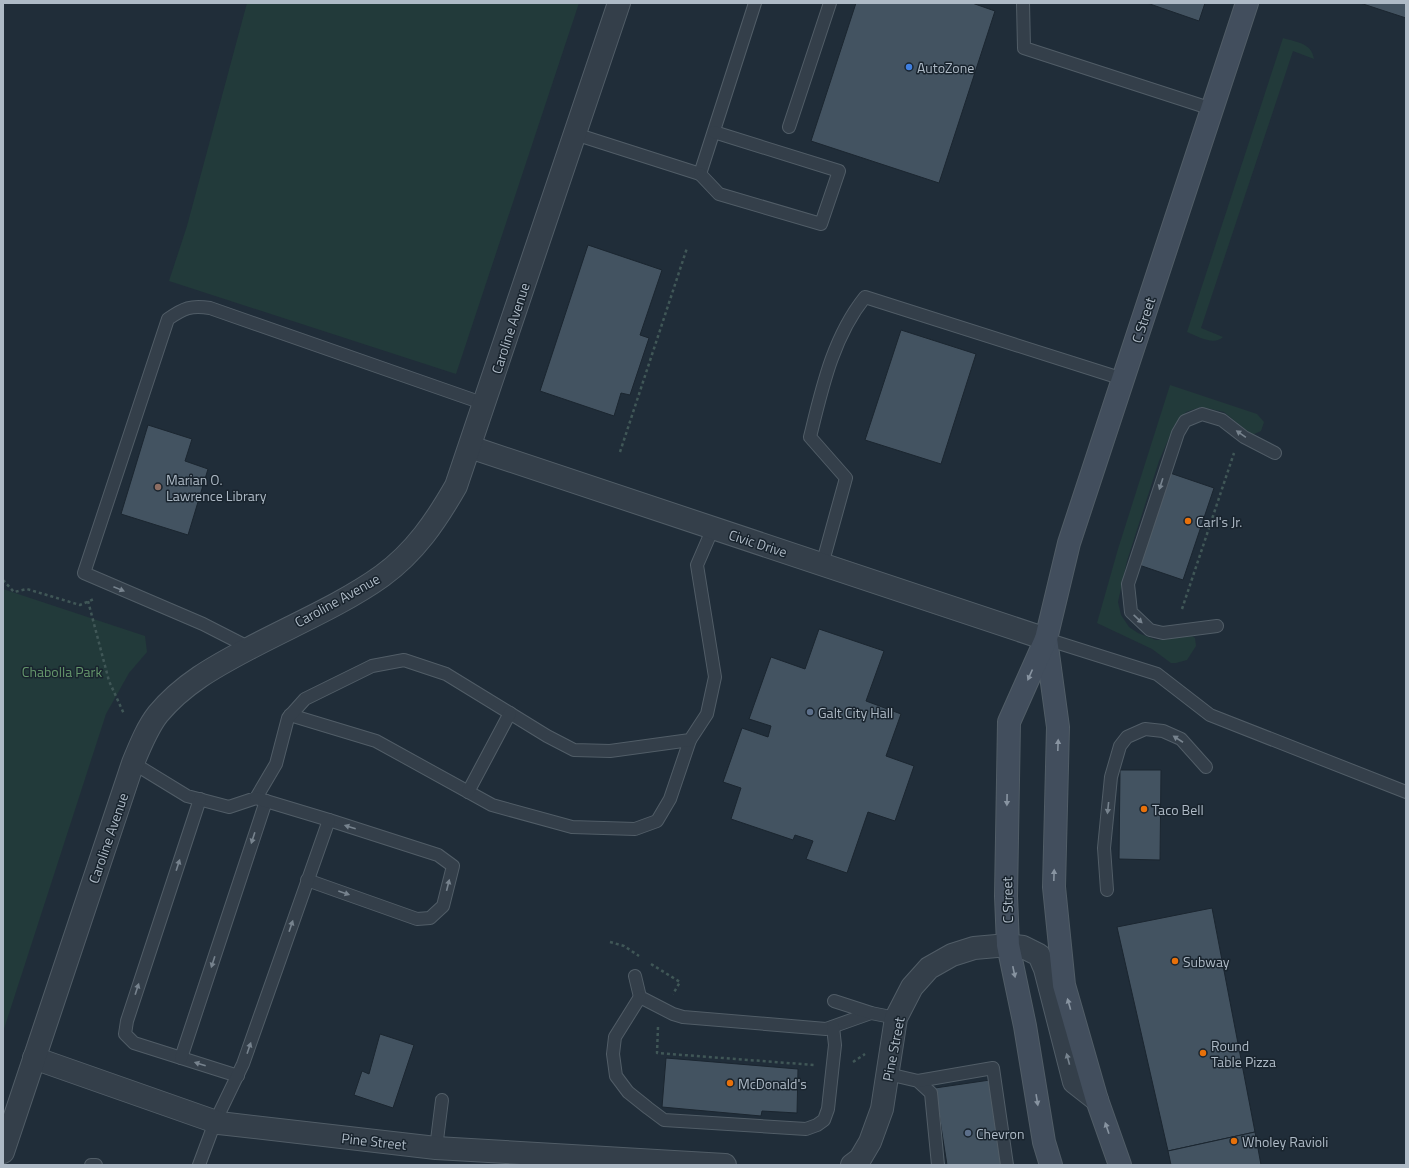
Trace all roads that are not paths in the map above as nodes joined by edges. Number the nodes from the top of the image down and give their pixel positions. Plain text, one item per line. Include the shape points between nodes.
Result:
1 (619, 3) edge
2 (755, 3) edge
3 (830, 3) edge
4 (1023, 3) edge
5 (1247, 3) edge
6 (1212, 109) junction
7 (789, 127) dead end
8 (714, 132) junction
9 (575, 134) junction
10 (700, 174) junction
11 (1124, 379) junction
12 (485, 404) junction
13 (470, 447) junction
14 (1275, 453) dead end
15 (713, 528) junction
16 (822, 565) junction
17 (1217, 626) dead end
18 (1046, 639) junction
19 (250, 648) junction
20 (510, 713) junction
21 (290, 715) junction
22 (690, 740) junction
23 (133, 763) junction
24 (1206, 767) dead end
25 (468, 792) junction
26 (1406, 792) edge
27 (200, 800) junction
28 (261, 800) junction
29 (329, 820) junction
30 (307, 880) junction
31 (1108, 890) dead end
32 (1008, 945) junction
33 (634, 976) dead end
34 (640, 997) junction
35 (834, 1001) dead end
36 (871, 1013) junction
37 (896, 1018) junction
38 (833, 1027) junction
39 (34, 1058) junction
40 (181, 1058) junction
41 (888, 1074) junction
42 (238, 1076) junction
43 (918, 1081) junction
44 (442, 1100) dead end
45 (1097, 1100) junction
46 (215, 1122) junction
47 (436, 1148) junction
48 (3, 1152) edge
49 (508, 1159) edge
50 (573, 1161) edge
51 (646, 1163) edge
52 (858, 1163) edge
53 (91, 1165) edge
54 (96, 1165) edge
55 (199, 1165) edge
56 (725, 1165) edge
57 (938, 1165) edge
58 (1007, 1165) edge
59 (1052, 1165) edge
60 (1120, 1165) edge

1 - 9 street, Caroline Avenue
2 - 8 lane
3 - 7 lane
4 - 6 lane via 1024,48
5 - 6 street, C Street
6 - 11 street, C Street
8 - 10 lane
8 - 10 lane via 839,171 821,224 719,194
9 - 10 lane
9 - 12 street, Caroline Avenue
11 - 16 lane via 865,297 851,314 825,375 810,437 846,478
11 - 18 street, C Street via 1069,543
12 - 13 street, Caroline Avenue
12 -> 19 lane via 210,308 195,306 181,309 168,319 84,573 203,624
13 - 15 street, Civic Drive
13 - 19 street, Caroline Avenue via 456,486 437,520 412,551 382,576
14 -> 17 lane via 1240,434 1222,420 1202,414 1185,421 1178,433 1128,584 1130,612 1150,630 1163,632
15 - 16 street, Civic Drive
15 - 22 lane via 697,565 715,677 707,714
16 - 18 street, Civic Drive
18 - 26 lane via 1157,674 1210,715
18 -> 32 street, C Street via 1009,722 1006,896
45 -> 18 street, C Street via 1064,985 1054,886 1058,727
19 - 23 street, Caroline Avenue via 206,671 182,689 158,715
20 - 21 lane via 446,674 404,660 372,666 305,699
20 - 22 lane via 574,750 610,750
20 - 25 lane
21 - 25 lane via 376,741
21 - 28 lane via 276,764
22 - 25 lane via 670,799 657,821 636,829 572,827 492,805
23 - 27 lane via 187,796
23 - 39 street, Caroline Avenue
24 -> 31 lane via 1180,739 1163,731 1145,729 1127,737 1120,746 1111,777 1104,848
27 - 28 lane via 229,806
40 -> 27 lane via 134,1043 125,1034
28 - 29 lane
28 -> 40 lane
29 - 30 lane
30 -> 29 lane via 417,919 430,918 443,906 453,866 438,855
42 -> 30 lane
32 - 37 street, Pine Street via 974,948 952,955 929,968 912,987
45 -> 32 street, Pine Street via 1074,1082 1039,955 1023,947
32 -> 59 street, C Street via 1025,1026 1044,1142
33 - 34 lane
34 - 38 lane via 683,1017 826,1030
34 - 38 lane via 616,1037 613,1054 616,1076 628,1092 664,1120 806,1129 817,1125 824,1120 828,1109 835,1045
35 - 36 lane
36 - 37 lane
36 - 38 lane
37 - 41 street, Pine Street
39 - 46 street, Pine Street
39 - 48 street, Caroline Avenue
42 -> 40 lane
41 - 43 lane
41 - 52 street, Pine Street via 882,1109 870,1142
42 - 46 lane
43 - 57 lane via 931,1093
43 - 58 lane via 992,1068
44 - 47 lane
60 -> 45 street, C Street
46 - 47 street, Pine Street
46 - 55 lane
47 - 49 street, Pine Street
49 - 50 street, Pine Street
50 - 51 street, Pine Street
51 - 56 street, Pine Street
53 - 54 lane

